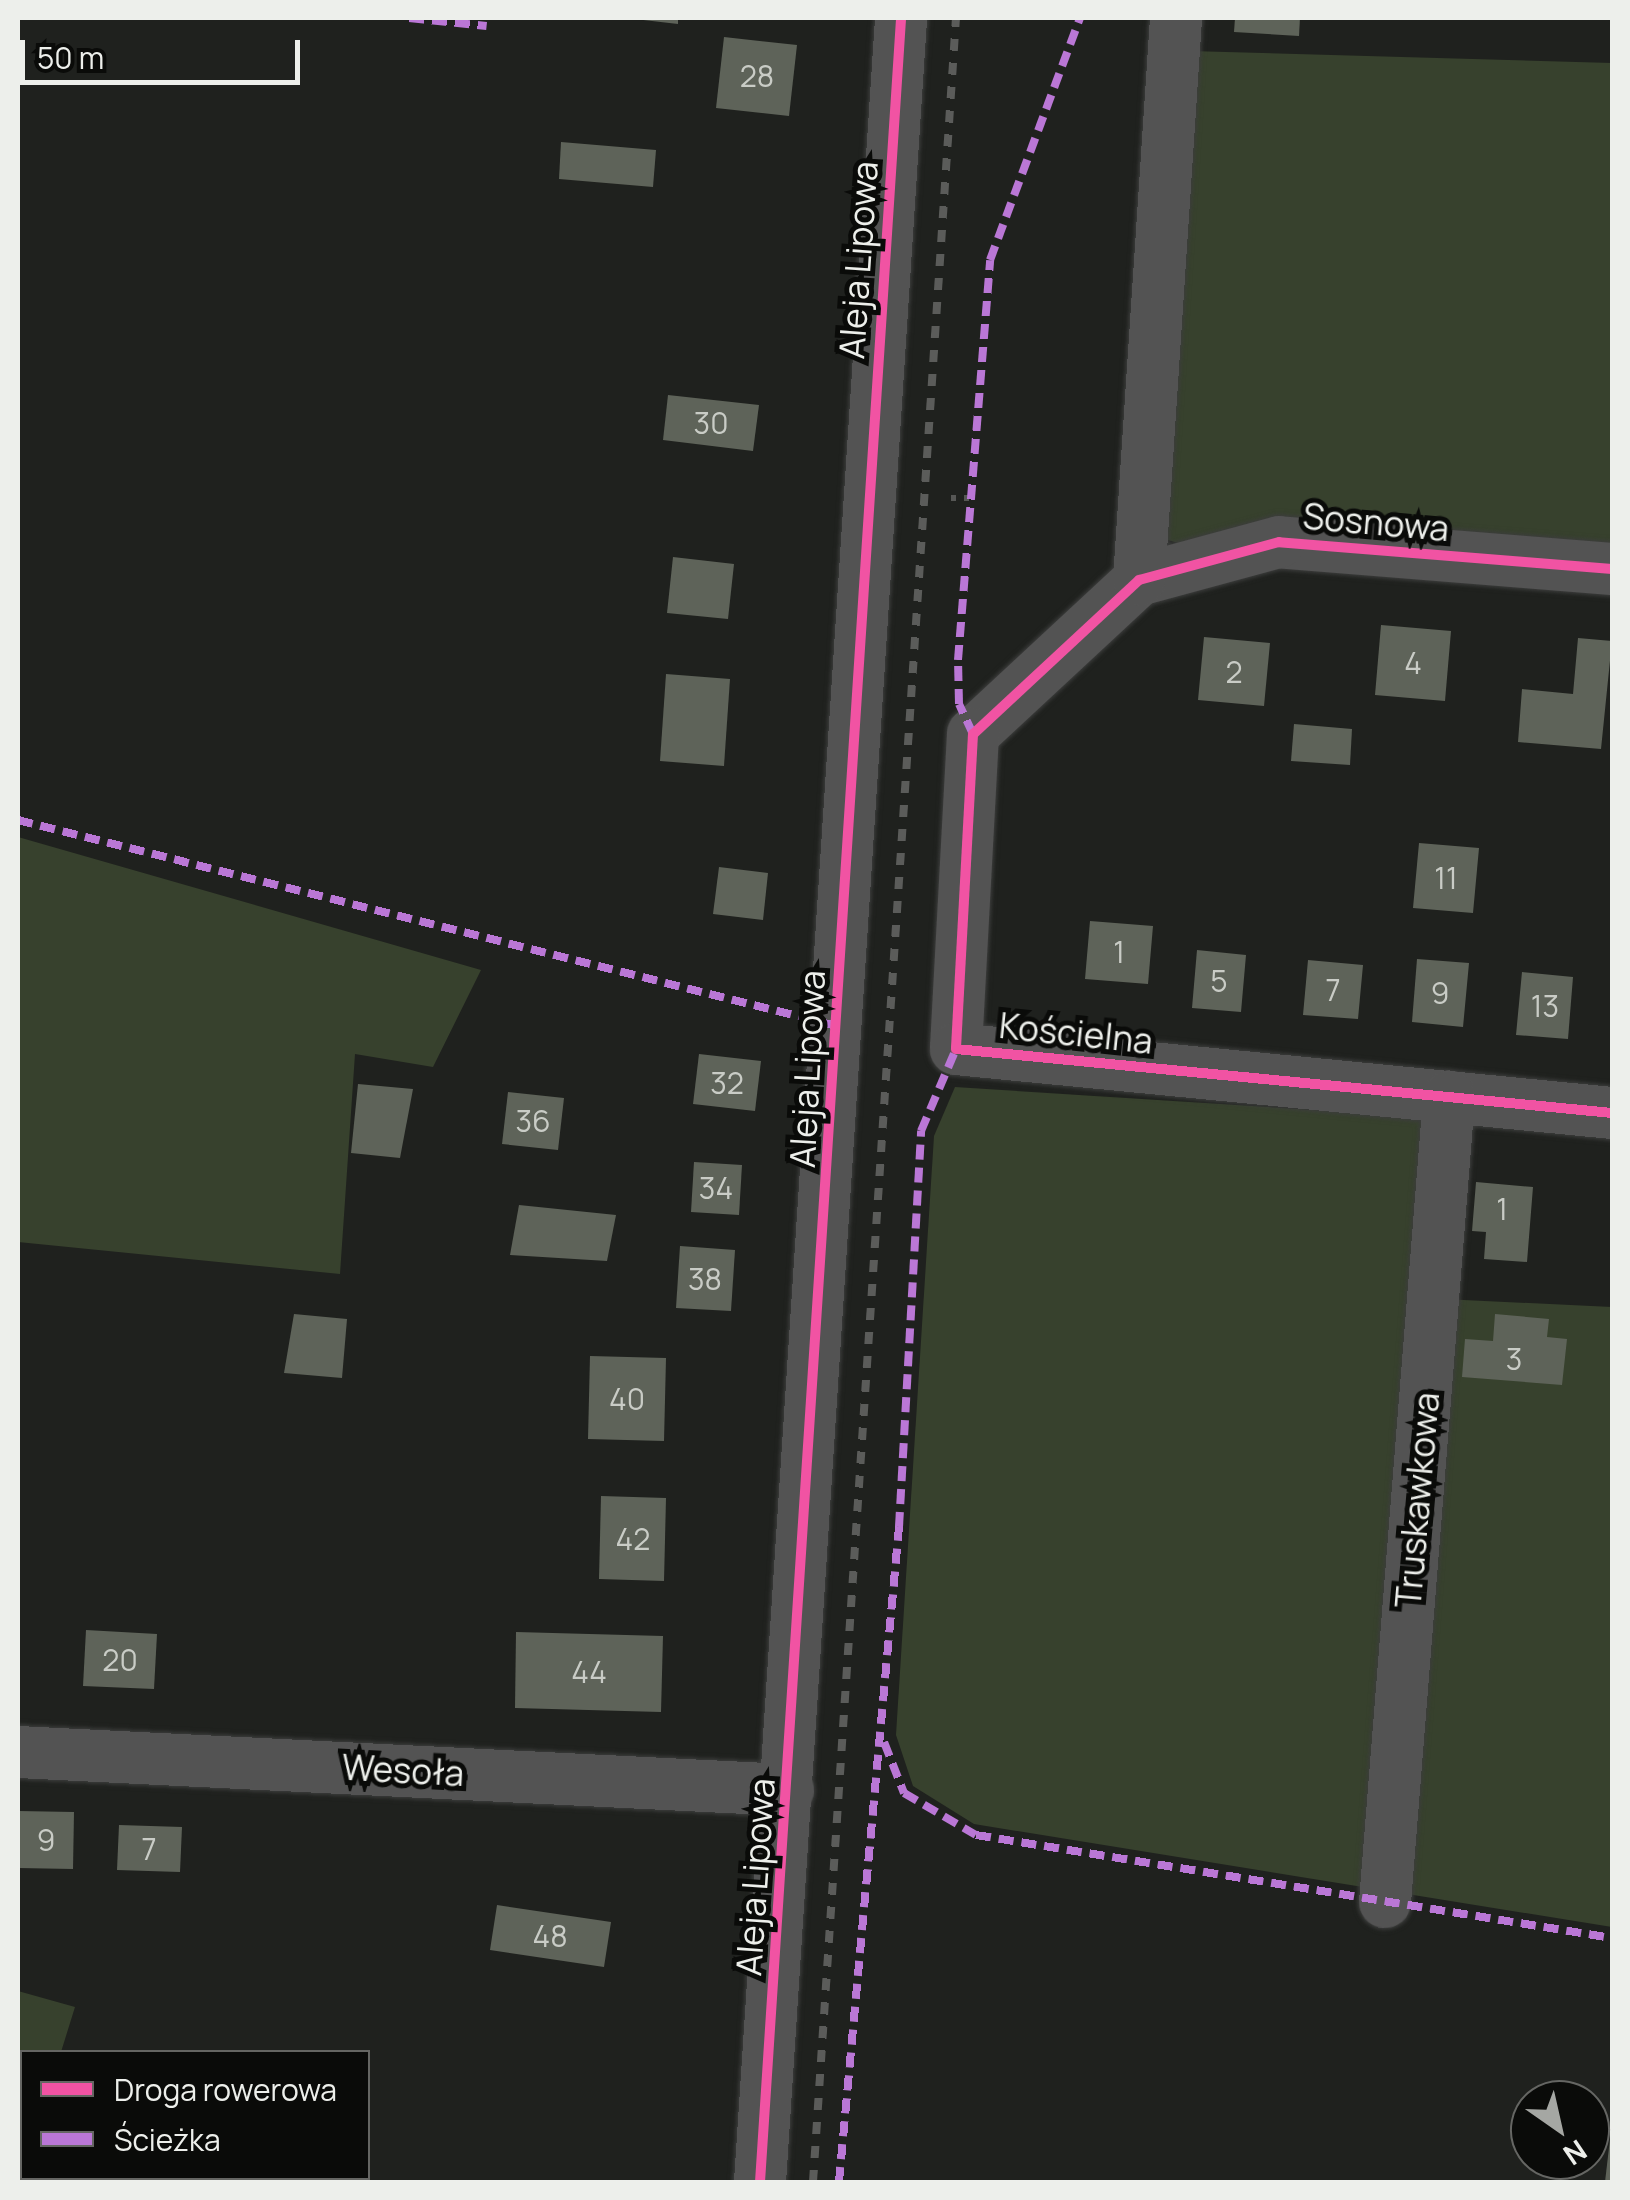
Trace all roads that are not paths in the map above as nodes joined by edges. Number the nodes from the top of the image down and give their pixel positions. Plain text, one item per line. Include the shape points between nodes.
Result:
1 (901, 18) edge
2 (1176, 18) edge
3 (1612, 569) edge
4 (1139, 580) junction
5 (1449, 1097) junction
6 (1612, 1113) edge
7 (18, 1752) edge
8 (788, 1790) junction
9 (1385, 1902) dead end
10 (760, 2182) edge

1 - 8 street, Aleja Lipowa
2 - 4 street
3 - 4 street, Sosnowa via 1279,542
4 - 5 street, Kościelna via 973,734 956,1049
5 - 6 street, Kościelna
5 - 9 street, Truskawkowa
7 - 8 street, Wesoła
8 - 10 street, Aleja Lipowa

